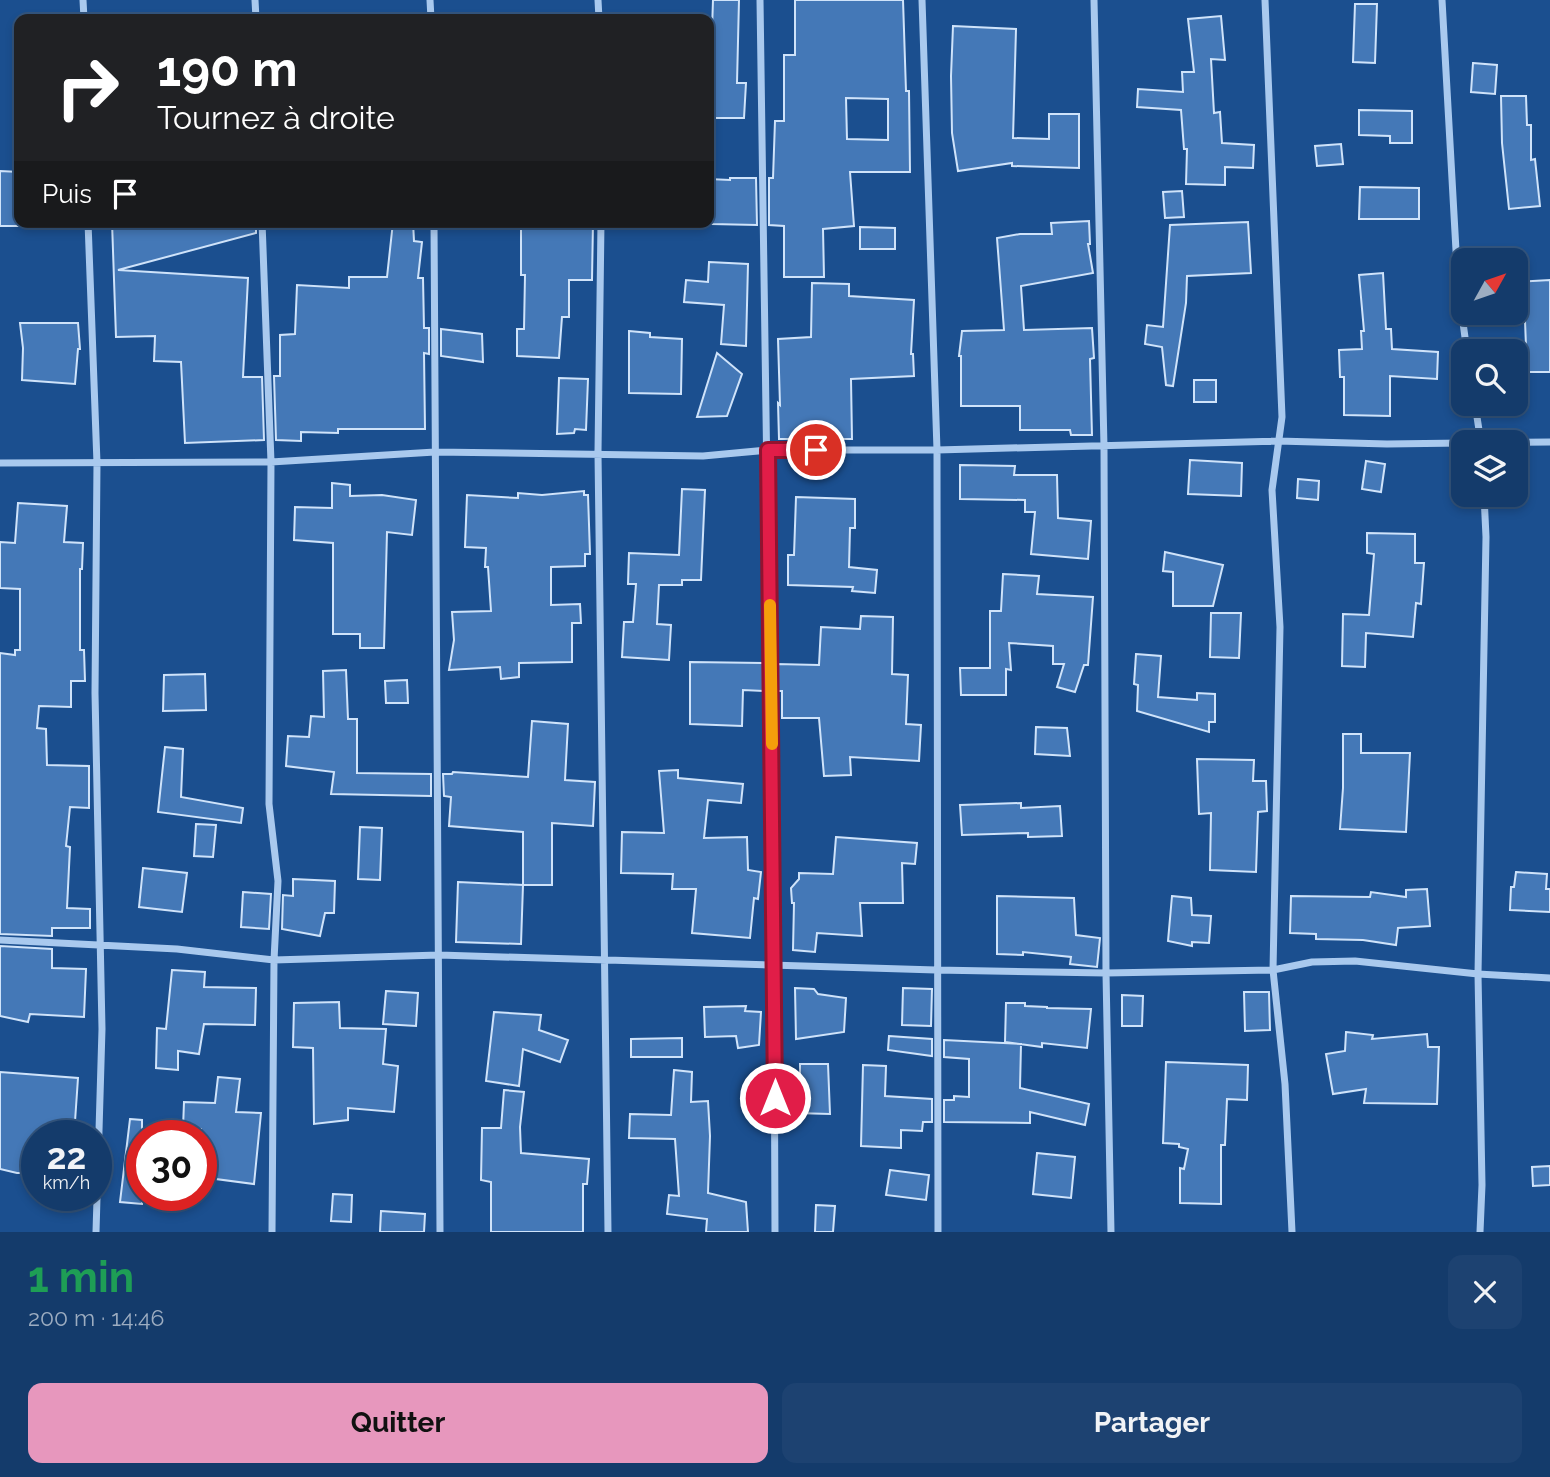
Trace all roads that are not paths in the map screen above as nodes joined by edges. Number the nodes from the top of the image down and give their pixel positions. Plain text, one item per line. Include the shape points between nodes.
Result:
1 (760, 0) edge
2 (922, 0) edge
3 (1094, 0) edge
4 (1265, 0) edge
5 (1442, 0) edge
6 (89, 228) edge
7 (262, 228) edge
8 (434, 228) edge
9 (601, 228) edge
10 (1465, 339) edge
11 (1278, 441) junction
12 (1528, 442) edge
13 (1550, 442) edge
14 (1451, 443) edge
15 (1104, 447) junction
16 (768, 450) junction
17 (937, 450) junction
18 (435, 452) junction
19 (598, 453) junction
20 (271, 462) junction
21 (0, 463) edge
22 (97, 463) junction
23 (1485, 507) edge
24 (0, 940) edge
25 (100, 946) junction
26 (439, 955) junction
27 (274, 960) junction
28 (604, 961) junction
29 (775, 964) junction
30 (936, 970) junction
31 (1273, 970) junction
32 (1106, 973) junction
33 (1478, 974) junction
34 (1550, 978) edge
35 (96, 1232) edge
36 (272, 1232) edge
37 (440, 1232) edge
38 (608, 1232) edge
39 (775, 1232) edge
40 (938, 1232) edge
41 (1111, 1232) edge
42 (1292, 1232) edge
43 (1480, 1232) edge

1 - 16 street
2 - 17 street
3 - 15 street
4 - 11 street via 1282,417
5 - 10 street via 1458,286
6 - 22 street
7 - 20 street
8 - 18 street
9 - 19 street
11 - 14 street
11 - 15 street
11 - 31 street via 1272,490 1280,627
12 - 13 street
15 - 17 street
15 - 32 street
16 - 17 street
16 - 19 street via 703,456
16 - 29 street
17 - 30 street
18 - 19 street
18 - 20 street
18 - 26 street
19 - 28 street
20 - 22 street
20 - 27 street via 269,804 278,881
21 - 22 street
22 - 25 street
23 - 33 street
24 - 25 street
25 - 27 street
25 - 35 street
26 - 27 street
26 - 28 street
26 - 37 street
27 - 36 street
28 - 29 street
28 - 38 street
29 - 30 street
29 - 39 street
30 - 32 street
30 - 40 street
31 - 32 street
31 - 33 street via 1312,962 1355,961
31 - 42 street
32 - 41 street
33 - 34 street
33 - 43 street

